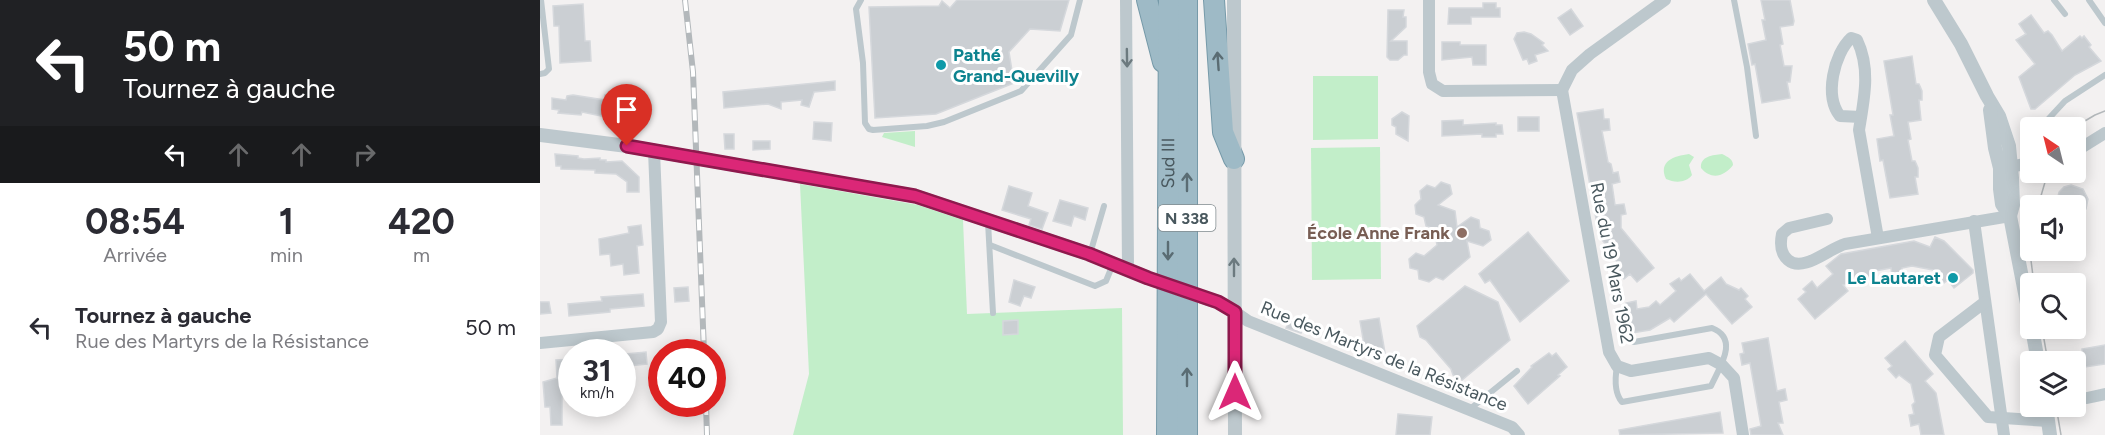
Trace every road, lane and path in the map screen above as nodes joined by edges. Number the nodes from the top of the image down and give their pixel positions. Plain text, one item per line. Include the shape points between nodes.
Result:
1 (541, 0) edge
2 (861, 0) edge
3 (1080, 0) edge
4 (1126, 0) edge
5 (1147, 0) edge
6 (1169, 0) edge
7 (1187, 0) edge
8 (1214, 0) edge
9 (1234, 0) edge
10 (1430, 0) edge
11 (1665, 0) edge
12 (1734, 0) edge
13 (1934, 0) edge
14 (2054, 0) edge
15 (2089, 0) edge
16 (2065, 14) dead end
17 (2105, 23) edge
18 (540, 74) edge
19 (2105, 75) edge
20 (1169, 88) junction
21 (1562, 90) junction
22 (1861, 117) junction
23 (2051, 117) edge
24 (2105, 133) edge
25 (540, 135) edge
26 (1756, 136) dead end
27 (2086, 145) edge
28 (654, 151) junction
29 (1234, 159) junction
30 (2020, 166) edge
31 (2005, 168) junction
32 (1104, 206) dead end
33 (2010, 216) junction
34 (1827, 219) dead end
35 (988, 221) junction
36 (1974, 221) junction
37 (1878, 238) junction
38 (990, 245) junction
39 (1089, 254) junction
40 (1113, 263) junction
41 (1128, 269) junction
42 (2021, 273) edge
43 (1985, 302) junction
44 (1235, 312) junction
45 (993, 313) dead end
46 (1634, 342) dead end
47 (540, 343) edge
48 (1722, 364) junction
49 (1617, 366) junction
50 (1517, 371) dead end
51 (2105, 394) edge
52 (2087, 398) dead end
53 (1469, 410) junction
54 (2021, 417) edge
55 (2048, 417) edge
56 (2001, 420) junction
57 (1167, 435) edge
58 (1187, 435) edge
59 (1235, 435) edge
60 (1519, 435) edge
61 (1743, 435) edge
62 (2004, 435) edge
63 (2050, 435) edge

1 - 18 lane via 549,69
2 - 3 lane via 856,9 865,123 873,130 944,122 1022,91 1071,35
4 -> 41 street
5 - 20 highway
6 - 20 highway, Sud III / N 338
58 -> 7 highway, Sud III / N 338
29 -> 8 highway via 1223,132
9 - 29 street
10 - 21 street via 1432,84 1443,91
11 - 21 street via 1584,59 1572,70
12 - 26 lane
13 - 31 street via 1999,116 2009,146
14 - 16 lane
15 - 17 lane
19 - 23 lane via 2065,102
20 -> 57 highway, Sud III / N 338
21 - 49 street, Rue du 19 Mars 1962 via 1609,352
22 - 22 street via 1866,86 1864,55 1857,39 1851,38 1842,46 1834,66 1833,97 1840,116
22 - 37 street via 1858,130
24 - 27 street
25 - 28 street, Rue des Martyrs de la Résistance
28 - 35 street, Rue des Martyrs de la Résistance via 915,196
28 - 47 street via 661,322 658,328 653,332
44 -> 29 street
30 - 31 street
31 - 33 street via 2000,189 2002,204
32 - 39 lane
33 - 36 street
33 - 42 street
34 - 37 street via 1789,228 1782,234 1784,257 1792,264 1803,265 1834,248
35 - 38 lane
35 - 39 street, Rue des Martyrs de la Résistance
36 - 37 street
36 - 43 street
38 - 40 lane via 1095,286 1106,281
38 - 45 lane
39 - 40 street, Rue des Martyrs de la Résistance
40 - 41 street, Rue des Martyrs de la Résistance
41 - 44 street, Rue des Martyrs de la Résistance, bridge
43 - 56 street
43 - 56 street via 1939,337 1935,355 1988,417
44 - 53 street, Rue des Martyrs de la Résistance via 1248,321
44 - 59 street
46 - 48 lane via 1712,328 1725,337 1727,351
48 - 49 street, Rue du 19 Mars 1962 via 1709,358 1631,371
48 - 49 lane via 1711,387 1622,402 1617,397
48 - 61 street via 1734,378
50 - 53 lane
51 - 52 street
53 - 60 street, Rue des Martyrs de la Résistance via 1512,427
54 - 56 street
55 - 63 street
56 - 62 street

